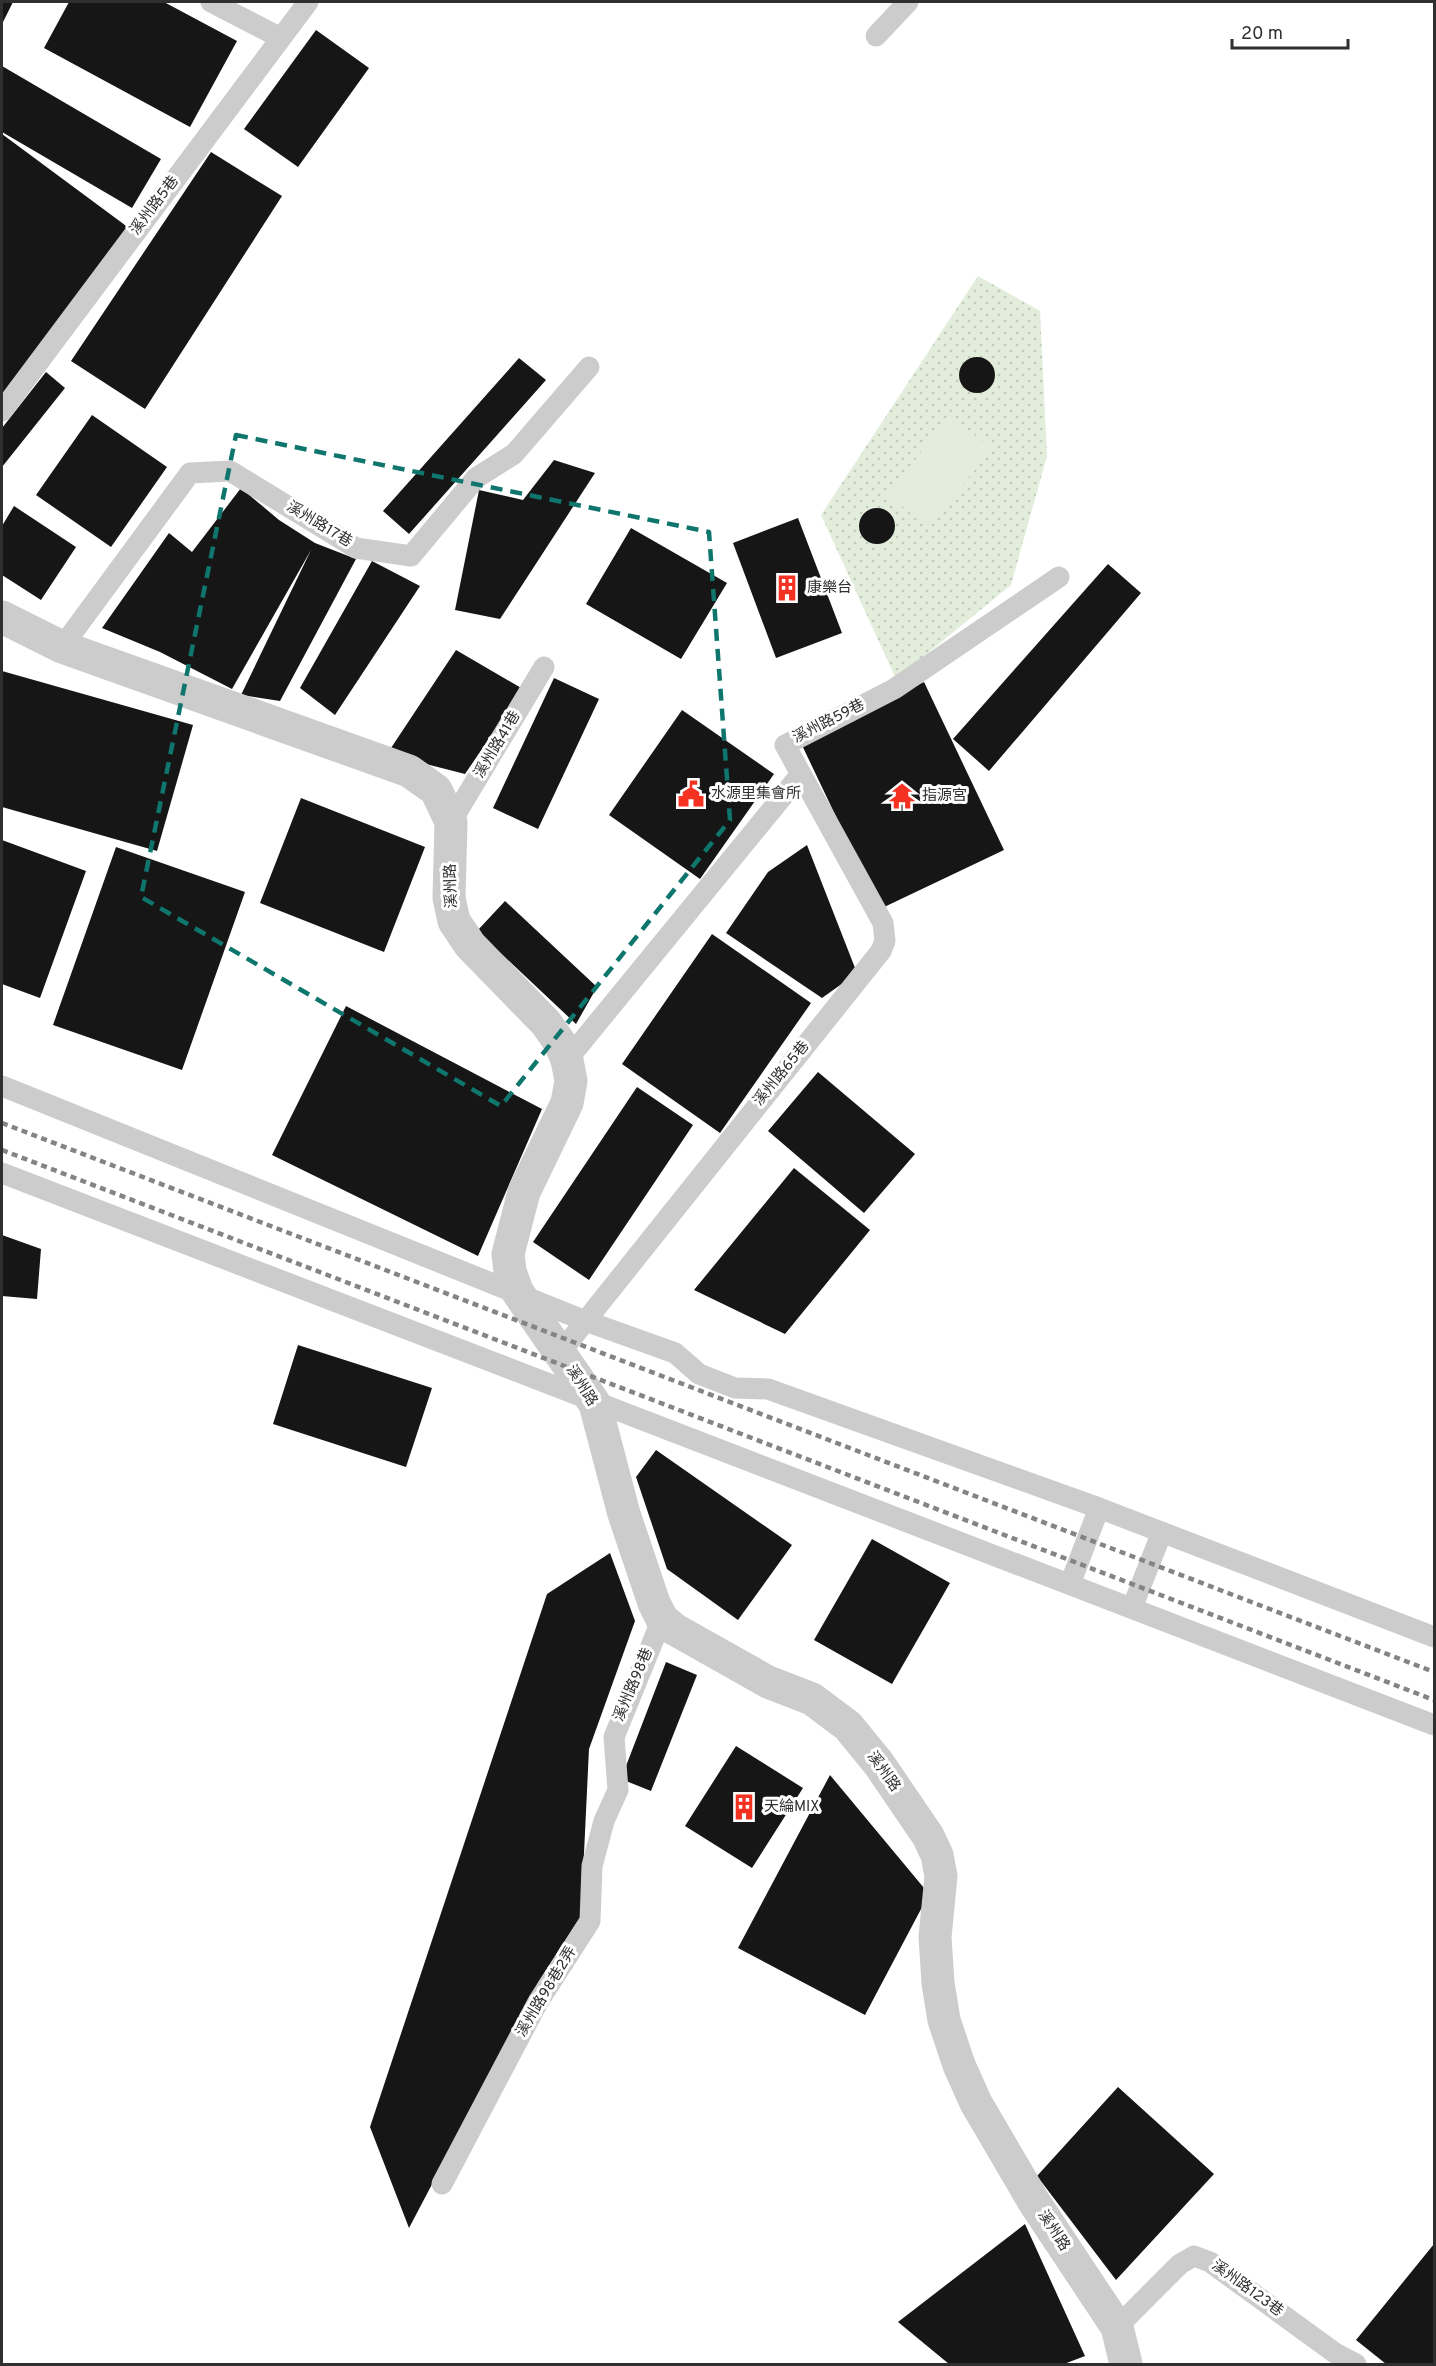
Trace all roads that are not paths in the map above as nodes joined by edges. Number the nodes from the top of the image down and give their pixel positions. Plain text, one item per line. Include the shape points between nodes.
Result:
1 (211, 2) edge
2 (308, 2) edge
3 (908, 2) edge
4 (876, 36) dead end
5 (280, 38) junction
6 (589, 367) dead end
7 (2, 411) edge
8 (1059, 577) dead end
9 (2, 617) edge
10 (62, 647) junction
11 (544, 667) dead end
12 (801, 774) junction
13 (451, 822) junction
14 (567, 1060) junction
15 (2, 1086) edge
16 (2, 1173) edge
17 (517, 1291) junction
18 (583, 1320) junction
19 (560, 1353) junction
20 (595, 1404) junction
21 (1099, 1508) junction
22 (1162, 1532) junction
23 (1070, 1584) junction
24 (1132, 1608) junction
25 (662, 1618) junction
26 (1434, 1637) edge
27 (1434, 1725) edge
28 (618, 1790) joint
29 (442, 2184) dead end
30 (1117, 2327) junction
31 (1126, 2364) edge
32 (1356, 2364) edge

1 - 5 lane
2 - 5 lane, 溪州路5巷
3 - 4 lane
5 - 7 lane, 溪州路5巷
6 - 10 lane, 溪州路17巷 via 514,454 476,478 411,556 356,548 230,471 190,473
8 - 12 lane, 溪州路59巷 via 894,689 785,745
9 - 10 street, 溪州路
10 - 13 street, 溪州路 via 408,771 436,790
11 - 13 lane, 溪州路41巷
12 - 14 lane
12 - 18 lane, 溪州路65巷 via 883,923 885,941 881,951
13 - 14 street, 溪州路 via 450,898 454,921 470,945 546,1023
14 - 17 street, 溪州路 via 571,1081 567,1103 524,1192 511,1234 508,1254
15 - 17 lane
16 - 20 lane
17 - 18 lane
17 - 19 street, 溪州路
18 - 19 lane, 溪州路65巷
18 - 21 lane via 675,1353 699,1374 735,1388 768,1389
19 - 20 street, 溪州路
20 - 23 lane
20 - 25 street, 溪州路 via 624,1514
21 - 22 lane
21 - 23 lane
22 - 24 lane
22 - 26 lane
23 - 24 lane
24 - 27 lane
25 - 28 lane, 溪州路98巷 via 614,1737
25 - 30 street, 溪州路 via 674,1629 768,1682 812,1699 848,1726 928,1836 938,1855 941,1876 935,1937 938,1983 944,2020 959,2065 976,2103 1034,2202
28 - 29 lane, 溪州路98巷2弄 via 604,1821 592,1866 590,1921 538,2002
30 - 31 street, 溪州路
30 - 32 lane, 溪州路123巷 via 1180,2264 1194,2256 1210,2262 1335,2353

